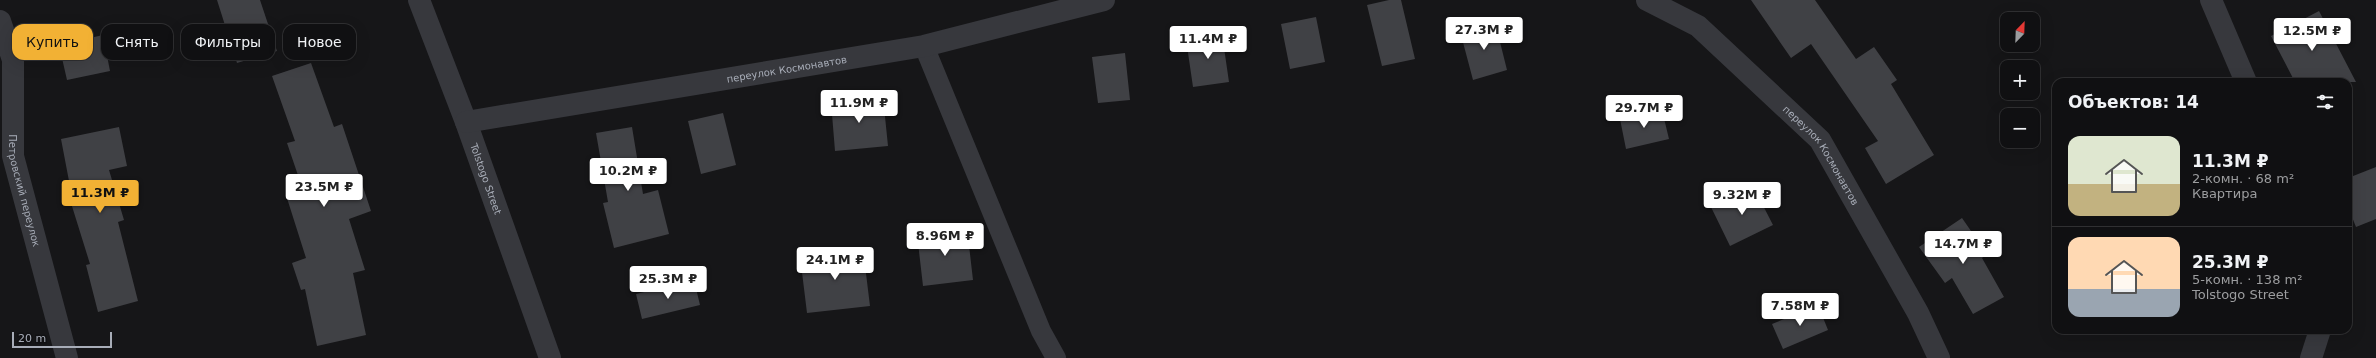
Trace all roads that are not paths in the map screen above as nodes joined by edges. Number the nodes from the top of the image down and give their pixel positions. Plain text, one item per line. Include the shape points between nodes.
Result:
1 (419, 0) edge
2 (1104, 0) edge
3 (1647, 0) edge
4 (2211, 0) edge
5 (0, 21) edge
6 (924, 46) junction
7 (2244, 78) edge
8 (466, 122) junction
9 (2319, 334) edge
10 (67, 358) edge
11 (550, 358) edge
12 (1056, 358) edge
13 (1939, 358) edge
14 (2311, 358) edge

1 - 8 street, Tolstogo Street
2 - 6 street, переулок Космонавтов
3 - 13 street, переулок Космонавтов via 1698,26 1820,140 1918,313
4 - 7 street
5 - 10 street, Петровский переулок via 13,60 13,156
6 - 8 street, переулок Космонавтов
6 - 12 lane via 1041,331
8 - 11 street, Tolstogo Street
9 - 14 street

